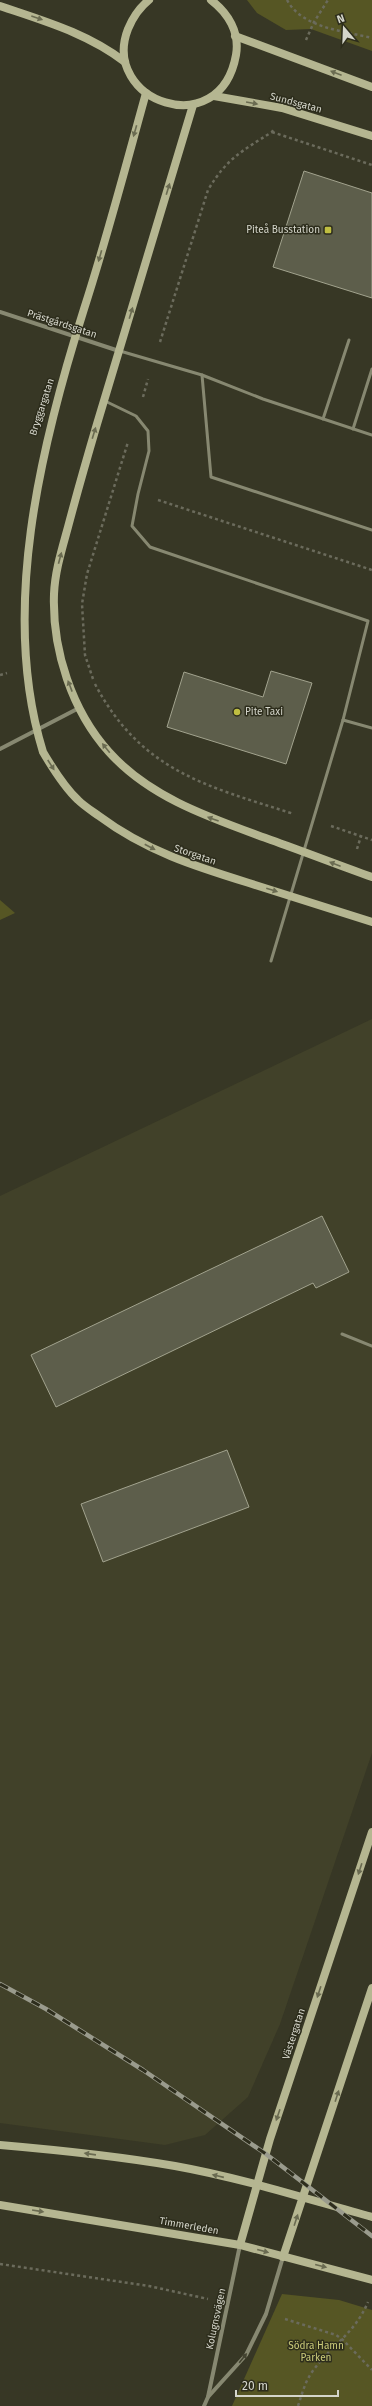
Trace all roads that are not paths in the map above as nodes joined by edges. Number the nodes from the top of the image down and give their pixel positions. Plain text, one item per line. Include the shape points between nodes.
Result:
1 (150, 0) edge
2 (211, 0) edge
3 (0, 6) edge
4 (235, 36) junction
5 (126, 62) junction
6 (372, 87) edge
7 (146, 93) junction
8 (214, 96) junction
9 (193, 105) junction
10 (372, 136) edge
11 (0, 312) edge
12 (75, 337) junction
13 (349, 340) dead end
14 (120, 351) junction
15 (372, 369) edge
16 (202, 375) junction
17 (104, 401) junction
18 (323, 419) junction
19 (353, 429) junction
20 (372, 435) edge
21 (32, 468) dead end
22 (372, 530) edge
23 (79, 708) junction
24 (26, 718) dead end
25 (343, 720) junction
26 (372, 728) edge
27 (32, 732) junction
28 (0, 749) edge
29 (304, 852) junction
30 (372, 877) edge
31 (292, 896) junction
32 (372, 922) edge
33 (271, 961) dead end
34 (342, 1334) dead end
35 (372, 1346) edge
36 (372, 1832) edge
37 (372, 1988) edge
38 (0, 2145) edge
39 (256, 2184) junction
40 (303, 2198) junction
41 (0, 2205) edge
42 (372, 2217) edge
43 (240, 2245) junction
44 (284, 2257) junction
45 (372, 2280) edge
46 (208, 2397) junction
47 (204, 2406) edge

1 - 5 street via 140,7 125,37
2 - 4 street via 222,8 231,20
3 -> 5 street via 77,32 105,46
6 -> 4 street
4 - 8 street via 237,50 234,63 222,89
5 - 7 street via 131,78
7 - 9 street via 168,103 180,106
7 -> 12 street, Bryggargatan
8 - 9 street
8 -> 10 street, Sundsgatan via 282,108
14 -> 9 street
11 - 12 street, Prästgårdsgatan
12 - 14 street, Prästgårdsgatan
12 - 21 street, Bryggargatan
13 - 18 lane
14 - 16 lane
14 - 17 street
15 - 19 lane
16 - 18 lane
16 - 22 lane via 211,477
23 -> 17 street via 62,660 55,627 54,594 58,567
17 - 25 lane via 136,416 148,431 149,451 132,526 150,547 368,621
18 - 19 lane
19 - 20 lane
23 - 27 street
29 -> 23 street via 196,812 158,791 110,754
24 - 27 street
25 - 26 lane
25 - 29 lane
27 - 28 street
27 -> 31 street, Storgatan via 52,768 78,800 118,830 175,860
30 -> 29 street
29 - 31 lane
31 - 32 street, Storgatan
31 - 33 lane
34 - 35 lane
36 -> 39 street, Västergatan
40 -> 37 street
39 -> 38 street via 176,2166
39 - 40 street
39 - 43 street, Västergatan
40 - 42 street
44 -> 40 street
41 -> 43 street, Timmerleden
43 -> 44 street, Timmerleden
43 - 46 street, Kolugnsvägen
44 -> 45 street, Timmerleden
46 -> 44 street, Kolugnsvägen via 246,2355 266,2314
46 - 47 street, Kolugnsvägen

